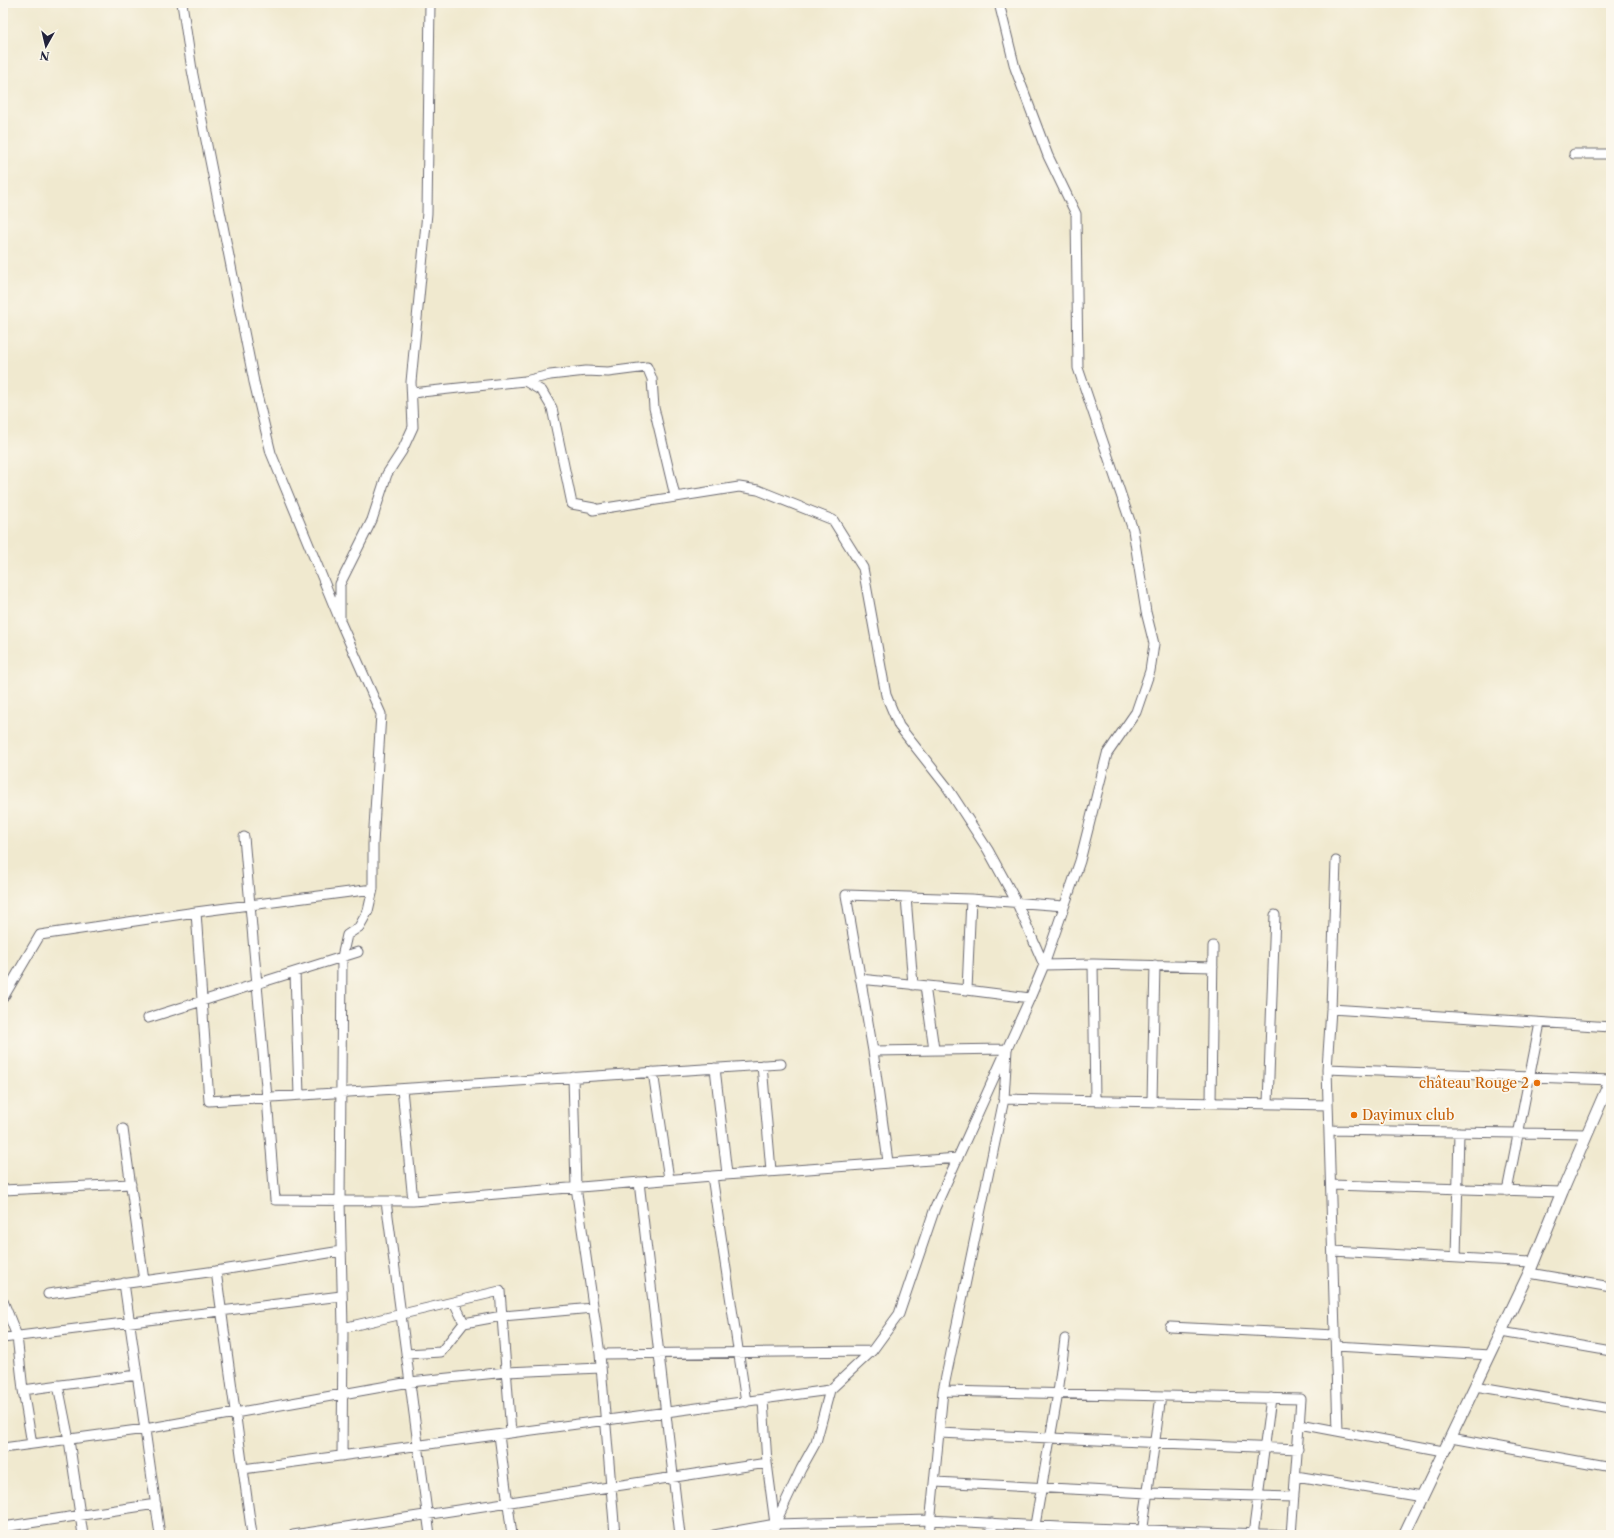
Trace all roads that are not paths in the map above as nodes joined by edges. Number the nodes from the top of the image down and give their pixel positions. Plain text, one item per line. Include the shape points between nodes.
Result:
1 (182, 3) edge
2 (430, 3) edge
3 (999, 3) edge
4 (1574, 154) dead end
5 (1611, 154) edge
6 (525, 381) junction
7 (412, 393) junction
8 (675, 496) junction
9 (340, 621) junction
10 (244, 837) dead end
11 (1336, 861) dead end
12 (373, 889) junction
13 (906, 897) junction
14 (971, 899) junction
15 (1016, 901) junction
16 (250, 905) junction
17 (1064, 906) junction
18 (196, 912) junction
19 (1275, 915) dead end
20 (1213, 946) dead end
21 (358, 952) dead end
22 (342, 958) junction
23 (1093, 964) junction
24 (1044, 965) junction
25 (1155, 965) junction
26 (1213, 967) junction
27 (295, 972) junction
28 (860, 980) junction
29 (257, 984) junction
30 (912, 985) junction
31 (924, 986) junction
32 (967, 990) junction
33 (3, 998) edge
34 (1030, 998) junction
35 (202, 1001) junction
36 (1331, 1009) junction
37 (148, 1018) dead end
38 (1540, 1023) junction
39 (1611, 1028) edge
40 (1007, 1049) junction
41 (934, 1050) junction
42 (873, 1051) junction
43 (781, 1064) dead end
44 (762, 1065) junction
45 (714, 1068) junction
46 (1327, 1069) junction
47 (652, 1072) junction
48 (573, 1077) junction
49 (1529, 1077) junction
50 (1611, 1079) edge
51 (402, 1089) junction
52 (342, 1093) junction
53 (299, 1095) junction
54 (267, 1098) junction
55 (1004, 1099) junction
56 (1095, 1100) junction
57 (1152, 1102) junction
58 (1211, 1103) junction
59 (1268, 1103) junction
60 (1328, 1105) junction
61 (123, 1129) dead end
62 (1329, 1130) junction
63 (1459, 1132) junction
64 (1518, 1133) junction
65 (1587, 1134) junction
66 (958, 1158) junction
67 (888, 1162) junction
68 (771, 1171) junction
69 (727, 1174) junction
70 (712, 1176) junction
71 (669, 1179) junction
72 (640, 1182) junction
73 (131, 1184) junction
74 (1331, 1185) junction
75 (576, 1187) junction
76 (1458, 1189) junction
77 (3, 1190) edge
78 (1507, 1191) junction
79 (1562, 1192) junction
80 (340, 1200) junction
81 (386, 1201) junction
82 (413, 1202) junction
83 (341, 1251) junction
84 (1333, 1252) junction
85 (1456, 1258) junction
86 (1533, 1262) junction
87 (216, 1271) junction
88 (1529, 1272) junction
89 (144, 1280) junction
90 (124, 1283) junction
91 (1611, 1287) edge
92 (48, 1294) dead end
93 (341, 1296) junction
94 (3, 1301) edge
95 (454, 1302) junction
96 (593, 1308) junction
97 (221, 1311) junction
98 (401, 1314) junction
99 (502, 1316) junction
100 (130, 1322) junction
101 (464, 1323) junction
102 (1170, 1327) dead end
103 (343, 1328) junction
104 (1501, 1332) junction
105 (1335, 1335) junction
106 (17, 1336) junction
107 (3, 1338) edge
108 (1065, 1339) dead end
109 (1336, 1346) junction
110 (872, 1351) junction
111 (1611, 1351) edge
112 (739, 1352) junction
113 (659, 1353) junction
114 (406, 1354) junction
115 (600, 1354) junction
116 (1490, 1355) junction
117 (601, 1368) junction
118 (506, 1372) junction
119 (137, 1376) junction
120 (410, 1382) junction
121 (58, 1385) junction
122 (1475, 1386) junction
123 (23, 1390) junction
124 (830, 1390) junction
125 (943, 1391) junction
126 (341, 1393) junction
127 (1058, 1393) junction
128 (1161, 1396) junction
129 (1271, 1398) junction
130 (763, 1400) junction
131 (746, 1402) junction
132 (1611, 1409) edge
133 (235, 1413) junction
134 (666, 1413) junction
135 (605, 1421) junction
136 (1300, 1424) junction
137 (145, 1429) junction
138 (1338, 1431) junction
139 (511, 1433) junction
140 (939, 1433) junction
141 (499, 1435) junction
142 (1051, 1438) junction
143 (1451, 1438) junction
144 (68, 1440) junction
145 (1154, 1443) junction
146 (32, 1444) junction
147 (418, 1445) junction
148 (3, 1448) edge
149 (1265, 1448) junction
150 (1298, 1449) junction
151 (1443, 1451) junction
152 (342, 1456) junction
153 (766, 1463) junction
154 (1611, 1467) edge
155 (243, 1469) junction
156 (1296, 1476) junction
157 (672, 1477) junction
158 (935, 1482) junction
159 (610, 1486) junction
160 (1042, 1487) junction
161 (1148, 1493) junction
162 (1258, 1496) junction
163 (1294, 1497) junction
164 (1422, 1497) junction
165 (507, 1502) junction
166 (156, 1504) junction
167 (428, 1514) junction
168 (79, 1515) junction
169 (930, 1520) junction
170 (992, 1523) junction
171 (775, 1524) junction
172 (1035, 1525) junction
173 (3, 1526) edge
174 (1061, 1531) edge
175 (1142, 1532) edge
176 (1253, 1534) edge
177 (83, 1535) edge
178 (160, 1535) edge
179 (252, 1535) edge
180 (293, 1535) edge
181 (430, 1535) edge
182 (512, 1535) edge
183 (615, 1535) edge
184 (680, 1535) edge
185 (714, 1535) edge
186 (775, 1535) edge
187 (929, 1535) edge
188 (992, 1535) edge
189 (1292, 1535) edge
190 (1404, 1535) edge

1 - 9 street via 192,70 254,382 271,453
2 - 7 street via 427,213
3 - 17 street via 1018,75 1048,156 1076,214 1078,368 1133,530 1146,612 1154,644 1150,671 1136,712 1107,754 1080,861
4 - 5 street
6 - 7 street
6 - 8 street via 542,391 552,408 572,504 594,510
6 - 8 street via 586,371 608,372 647,368 652,379 654,408
7 - 9 street via 413,427 388,474 372,520 340,584
8 - 15 street via 739,487 758,490 833,520 863,568 886,694 900,726 947,787 988,850
9 - 12 street via 381,714 373,844
10 - 16 street
11 - 36 street
12 - 16 street
12 - 22 street via 368,911 359,927 347,935
13 - 14 street
13 - 28 street via 846,895
13 - 30 street
14 - 15 street
14 - 32 street
15 - 17 street
15 - 24 street
16 - 18 street
16 - 29 street
17 - 24 street
18 - 33 street via 40,935
18 - 35 street
19 - 59 street
20 - 26 street
21 - 22 street
22 - 27 street
22 - 52 street
23 - 24 street
23 - 25 street
23 - 56 street
24 - 34 street
25 - 26 street
25 - 57 street
26 - 58 street
27 - 29 street
27 - 53 street
28 - 30 street
28 - 42 street
29 - 35 street
29 - 54 street
30 - 31 street
31 - 32 street
31 - 41 street
32 - 34 street
34 - 40 street
35 - 37 street
35 - 54 street via 209,1101
36 - 38 street
36 - 46 street
38 - 39 street
38 - 49 street
40 - 41 street
40 - 55 street
40 - 66 street
41 - 42 street
42 - 67 street
43 - 44 street
44 - 45 street
44 - 68 street
45 - 47 street
45 - 69 street
46 - 49 street
46 - 60 street
47 - 48 street
47 - 71 street
48 - 51 street
48 - 75 street
49 - 50 street
49 - 64 street
50 - 65 street
51 - 52 street
51 - 82 street
52 - 53 street
52 - 80 street
53 - 54 street
54 - 80 street via 275,1200
55 - 56 street
55 - 125 street
56 - 57 street
57 - 58 street
58 - 59 street
59 - 60 street
60 - 62 street
61 - 73 street
62 - 63 street
62 - 74 street
63 - 64 street
63 - 76 street
64 - 65 street
64 - 78 street
65 - 79 street
66 - 67 street
66 - 110 street via 935,1208 899,1314
67 - 68 street
68 - 69 street
69 - 70 street
70 - 71 street
70 - 112 street
71 - 72 street
72 - 75 street
72 - 113 street
73 - 77 street
73 - 89 street
74 - 76 street
74 - 84 street
75 - 82 street
75 - 96 street
76 - 78 street
76 - 85 street
78 - 79 street
79 - 86 street
80 - 81 street
80 - 83 street
81 - 82 street
81 - 98 street
83 - 87 street
83 - 93 street
84 - 85 street
84 - 105 street
85 - 86 street
86 - 88 street
87 - 89 street
87 - 97 street
88 - 91 street
88 - 104 street
89 - 90 street
90 - 92 street
90 - 100 street
93 - 97 street
93 - 103 street
94 - 106 street
95 - 98 street
95 - 99 street via 500,1291
95 - 101 street
96 - 99 street
96 - 115 street
97 - 100 street
97 - 133 street
98 - 103 street
98 - 114 street
99 - 101 street
99 - 118 street
100 - 106 street
100 - 119 street
101 - 114 street via 440,1352
102 - 105 street
103 - 126 street
104 - 111 street
104 - 116 street
105 - 109 street
106 - 107 street
106 - 123 street
108 - 127 street
109 - 116 street
109 - 138 street
110 - 112 street
110 - 124 street
112 - 113 street
112 - 131 street
113 - 115 street
113 - 134 street
114 - 120 street
115 - 117 street
116 - 122 street
117 - 118 street
117 - 135 street
118 - 120 street
118 - 139 street
119 - 121 street
119 - 137 street
120 - 126 street
120 - 147 street
121 - 123 street
121 - 144 street
122 - 132 street
122 - 143 street
123 - 146 street
124 - 130 street
124 - 171 street via 816,1442
125 - 127 street
125 - 140 street
126 - 133 street
126 - 152 street
127 - 128 street
127 - 142 street
128 - 129 street
128 - 145 street
129 - 136 street via 1301,1399
129 - 149 street
130 - 131 street
130 - 153 street
131 - 134 street
133 - 137 street
133 - 155 street
134 - 135 street
134 - 157 street
135 - 139 street
135 - 159 street
136 - 138 street
136 - 150 street
137 - 144 street
137 - 166 street
138 - 151 street
139 - 141 street
140 - 142 street
140 - 158 street
141 - 147 street
141 - 165 street
142 - 145 street
142 - 160 street
143 - 151 street
143 - 154 street
144 - 146 street
144 - 168 street
145 - 149 street
145 - 161 street
146 - 148 street
147 - 152 street
147 - 167 street
149 - 150 street
149 - 162 street
150 - 156 street
151 - 164 street
152 - 155 street
153 - 157 street
153 - 171 street
155 - 179 street
156 - 163 street
156 - 164 street
157 - 159 street
157 - 184 street
158 - 160 street
158 - 169 street
159 - 165 street
159 - 183 street
160 - 161 street
160 - 172 street
161 - 162 street
161 - 175 street
162 - 163 street
162 - 176 street
163 - 189 street
164 - 190 street
165 - 167 street
165 - 182 street
166 - 168 street
166 - 178 street
167 - 180 street
167 - 181 street
168 - 173 street
168 - 177 street
169 - 170 street
169 - 171 street
169 - 187 street
170 - 172 street
170 - 188 street
171 - 185 street
171 - 186 street
172 - 174 street
174 - 175 street
175 - 176 street
176 - 189 street

